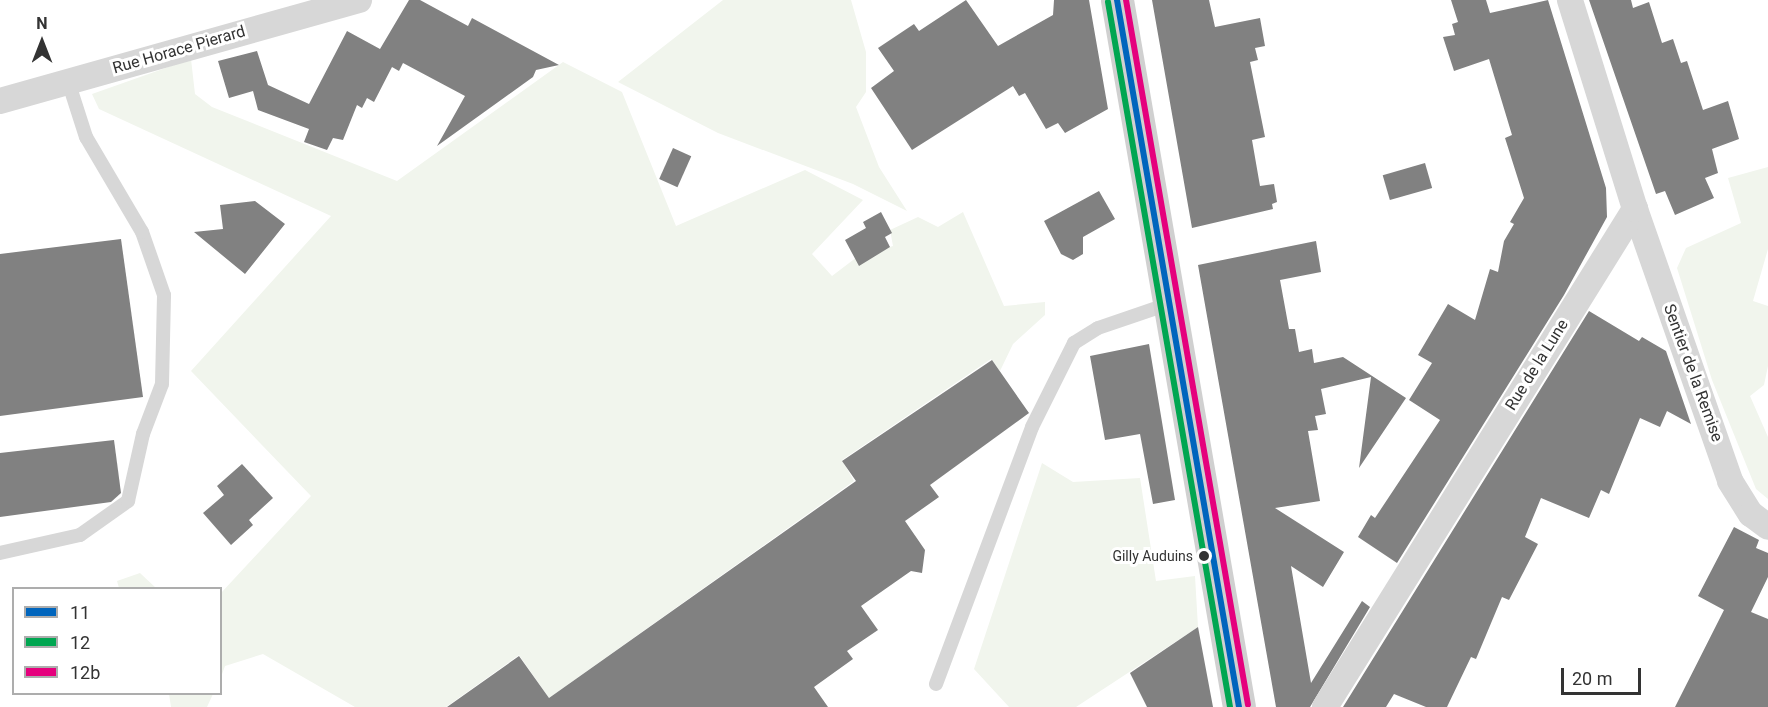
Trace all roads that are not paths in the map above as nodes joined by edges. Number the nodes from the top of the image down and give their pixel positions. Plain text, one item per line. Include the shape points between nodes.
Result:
1 (358, 0) edge
2 (1117, 0) edge
3 (1570, 0) edge
4 (68, 81) junction
5 (0, 101) edge
6 (1635, 209) junction
7 (1168, 304) junction
8 (1768, 527) edge
9 (0, 554) edge
10 (936, 684) dead end
11 (1239, 707) edge
12 (1325, 707) edge

1 - 4 street, Rue Horace Pierard
2 - 7 main road
3 - 6 street
4 - 5 street, Rue Horace Pierard
4 - 9 lane via 86,137 142,232 164,296 162,384 143,434 128,501 80,535
6 - 8 street, Sentier de la Remise via 1730,481 1751,514
6 - 12 street, Rue de la Lune
7 - 10 lane via 1098,328 1074,343 1032,428
7 - 11 main road

